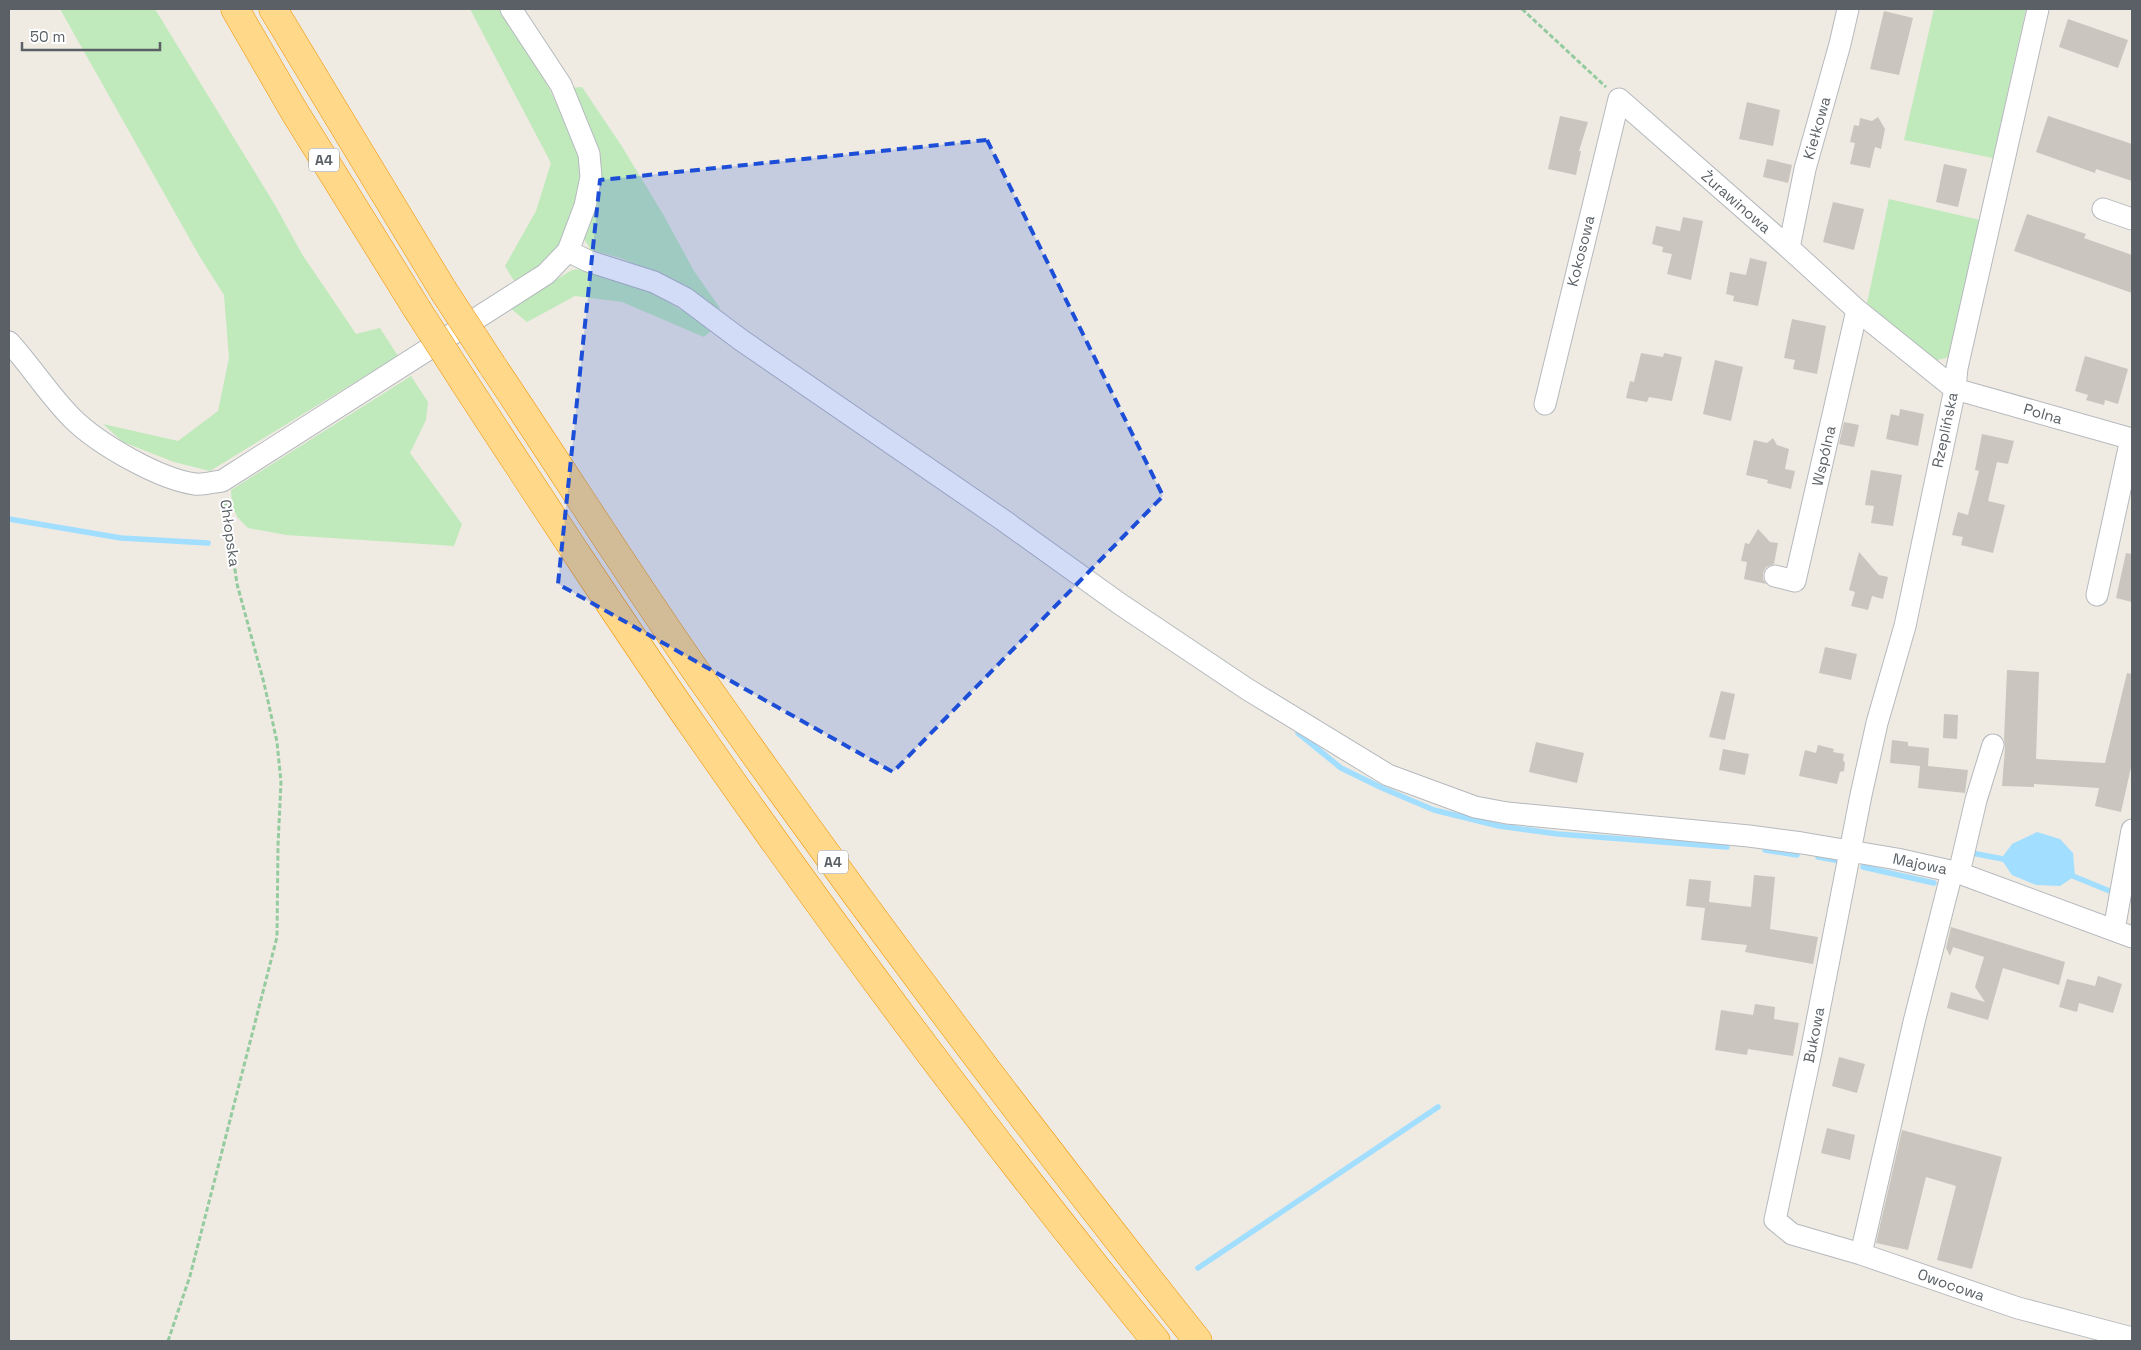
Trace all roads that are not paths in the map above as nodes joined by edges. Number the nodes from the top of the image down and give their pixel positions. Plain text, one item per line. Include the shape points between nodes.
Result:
1 (235, 9) edge
2 (273, 9) edge
3 (511, 9) edge
4 (1848, 9) edge
5 (2038, 9) edge
6 (1619, 99) joint
7 (2102, 209) dead end
8 (2132, 220) edge
9 (1789, 248) junction
10 (568, 251) junction
11 (1857, 310) junction
12 (9, 342) edge
13 (1955, 389) junction
14 (1545, 404) dead end
15 (2132, 439) edge
16 (1775, 576) dead end
17 (2097, 595) dead end
18 (1993, 745) dead end
19 (2132, 830) edge
20 (1849, 850) junction
21 (1956, 872) junction
22 (2123, 934) edge
23 (1775, 1220) joint
24 (1861, 1254) junction
25 (2132, 1338) edge
26 (1156, 1341) edge
27 (1198, 1341) edge

1 - 26 highway, A4, bridge via 416,309 699,735 894,1006
2 - 27 highway, A4, bridge via 443,290 706,686 916,976 1077,1190
3 - 10 street via 560,85 589,154 590,178 585,206
4 - 9 street, Kiełkowa via 1805,169
5 - 13 street, Rzeplińska via 1957,368
6 - 9 street, Żurawinowa
6 - 14 street, Kokosowa
7 - 8 street
9 - 11 street, Żurawinowa
10 - 12 street, Chłopska via 546,274 222,481 196,484 174,478 107,446 72,418
10 - 20 street, Majowa via 588,261 654,282 685,298 1120,604 1247,689 1388,775 1443,797 1491,810 1697,830
11 - 13 street, Żurawinowa
11 - 16 street, Wspólna via 1795,581
13 - 15 street, Polna
13 - 20 street, Rzeplińska via 1905,626 1877,723
15 - 17 street
18 - 21 street
19 - 22 street via 2120,905
20 - 21 street, Majowa
20 - 23 street, Bukowa
21 - 22 street, Majowa
21 - 24 street via 1914,1022
23 - 24 street, Owocowa via 1792,1234
24 - 25 street, Owocowa via 2018,1308

